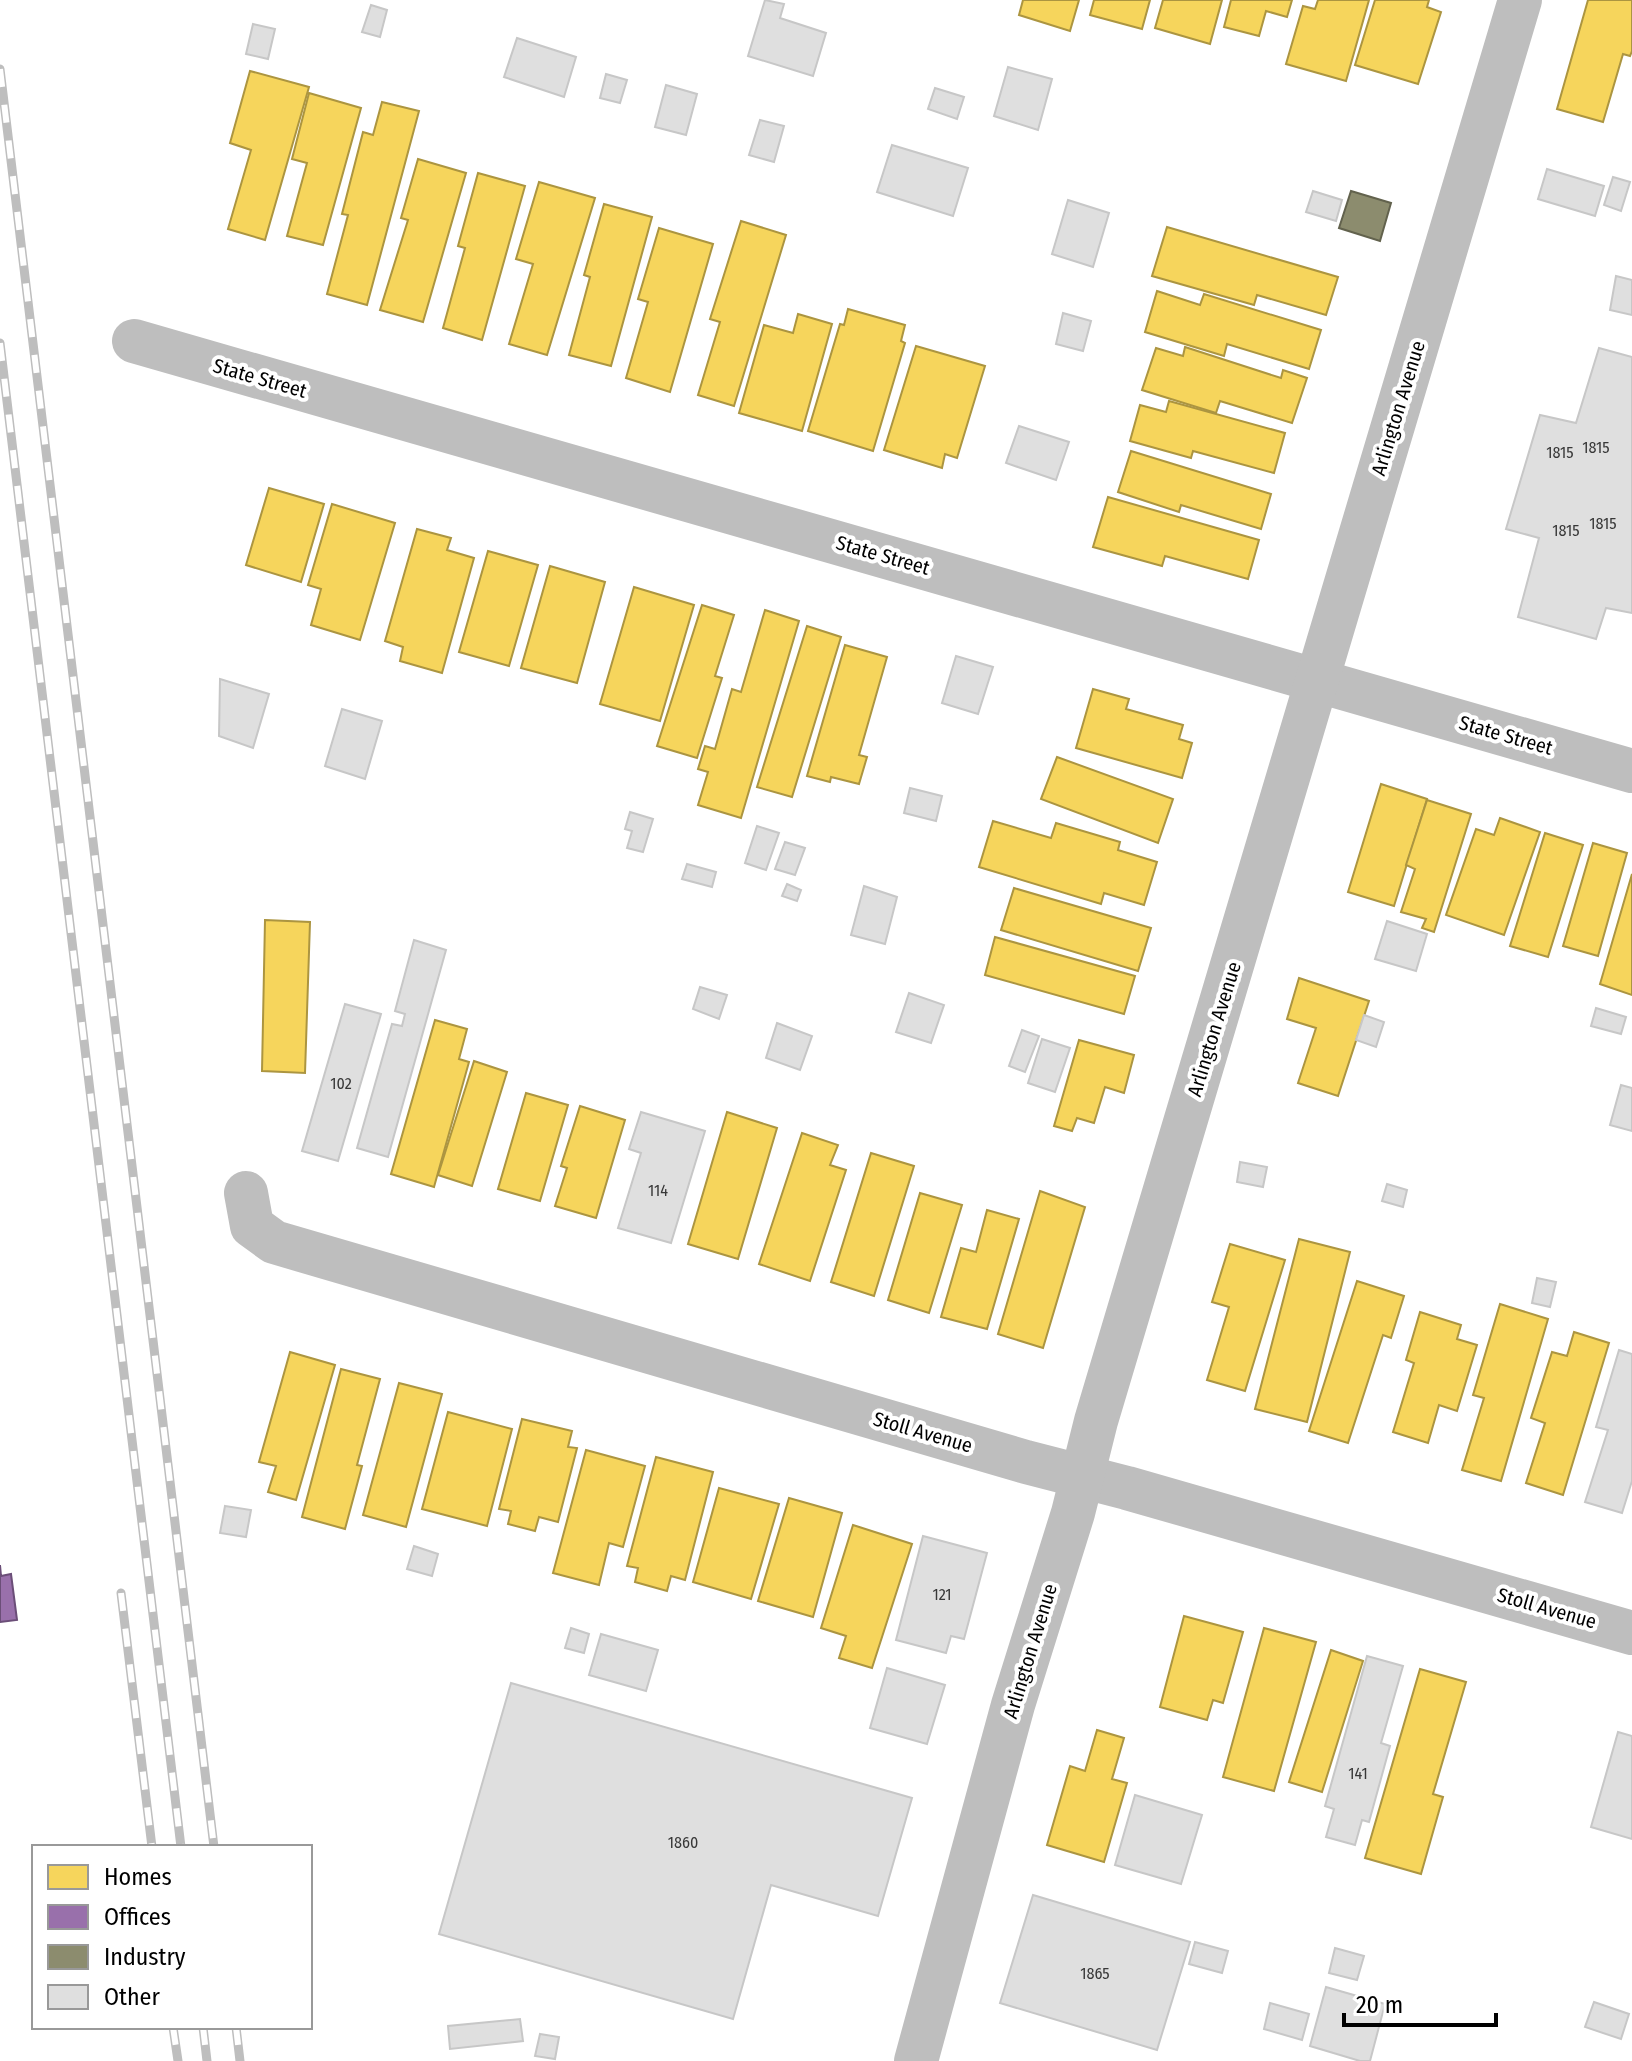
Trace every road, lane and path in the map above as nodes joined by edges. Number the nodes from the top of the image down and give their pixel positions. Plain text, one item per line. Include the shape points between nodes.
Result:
1 (1520, 0) edge
2 (134, 341) dead end
3 (1318, 680) junction
4 (1632, 771) edge
5 (246, 1193) dead end
6 (1083, 1476) junction
7 (1632, 1633) edge
8 (916, 2061) edge

1 - 3 street, Arlington Avenue
2 - 3 street, State Street
3 - 4 street, State Street
3 - 6 street, Arlington Avenue
5 - 6 street, Stoll Avenue via 252,1226 274,1242
6 - 7 street, Stoll Avenue
6 - 8 street, Arlington Avenue via 1013,1705

